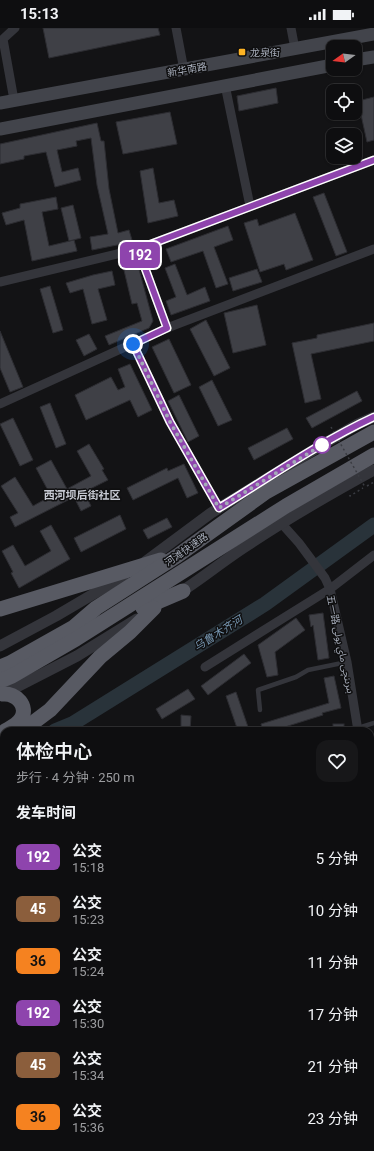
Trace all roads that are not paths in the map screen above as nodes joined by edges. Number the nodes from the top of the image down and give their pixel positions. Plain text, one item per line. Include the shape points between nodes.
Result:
1 (15, 28) edge
2 (176, 28) edge
3 (291, 28) edge
4 (374, 34) edge
5 (295, 49) junction
6 (374, 57) edge
7 (362, 59) edge
8 (326, 66) edge
9 (184, 70) junction
10 (224, 85) junction
11 (14, 100) junction
12 (0, 103) edge
13 (0, 129) edge
14 (374, 160) edge
15 (250, 206) junction
16 (138, 249) junction
17 (374, 249) edge
18 (0, 282) edge
19 (167, 328) junction
20 (133, 344) junction
21 (0, 404) edge
22 (374, 417) edge
23 (374, 432) edge
24 (374, 455) edge
25 (374, 470) edge
26 (219, 508) junction
27 (282, 524) junction
28 (374, 555) edge
29 (177, 556) junction
30 (137, 568) junction
31 (330, 589) junction
32 (183, 591) junction
33 (154, 608) junction
34 (0, 609) edge
35 (87, 633) junction
36 (0, 646) edge
37 (347, 662) junction
38 (0, 667) edge
39 (205, 667) dead end
40 (1, 690) edge
41 (260, 710) dead end
42 (11, 727) edge
43 (27, 727) edge
44 (358, 727) edge

1 - 11 street via 3,39
2 - 9 street
3 - 5 street
4 - 5 main road, 新华南路
5 - 9 main road, 新华南路
6 - 7 main road
8 - 10 main road
9 - 11 main road, 新华南路
10 - 13 main road
10 - 15 street
11 - 12 main road, 新华南路
14 - 15 street
15 - 16 street
16 - 18 street
16 - 19 street
17 - 19 street
19 - 20 street
20 - 21 street
20 - 26 street via 170,422
22 - 26 street via 320,446
23 - 29 highway, 河滩快速路 via 266,492
24 - 35 highway, 河滩快速路 via 286,506
25 - 27 street
26 - 30 street
27 - 31 street, 五一路 بىرىنچى ماي يولى via 325,578
27 - 32 street via 250,543
28 - 31 street
29 - 30 highway
29 - 38 highway, 河滩快速路 via 96,608 74,627
30 - 34 highway
30 - 36 street
31 - 37 street, 五一路 بىرىنچى ماي يولى
31 - 39 street
32 - 33 street
32 - 35 highway
33 - 40 street via 77,656
33 - 43 highway via 100,657 50,710
35 - 40 highway, 河滩快速路 via 12,676
37 - 41 lane via 308,670 296,678 258,690
37 - 44 street, 五一路 بىرىنچى ماي يولى
40 - 42 highway via 18,698 23,708 18,723

